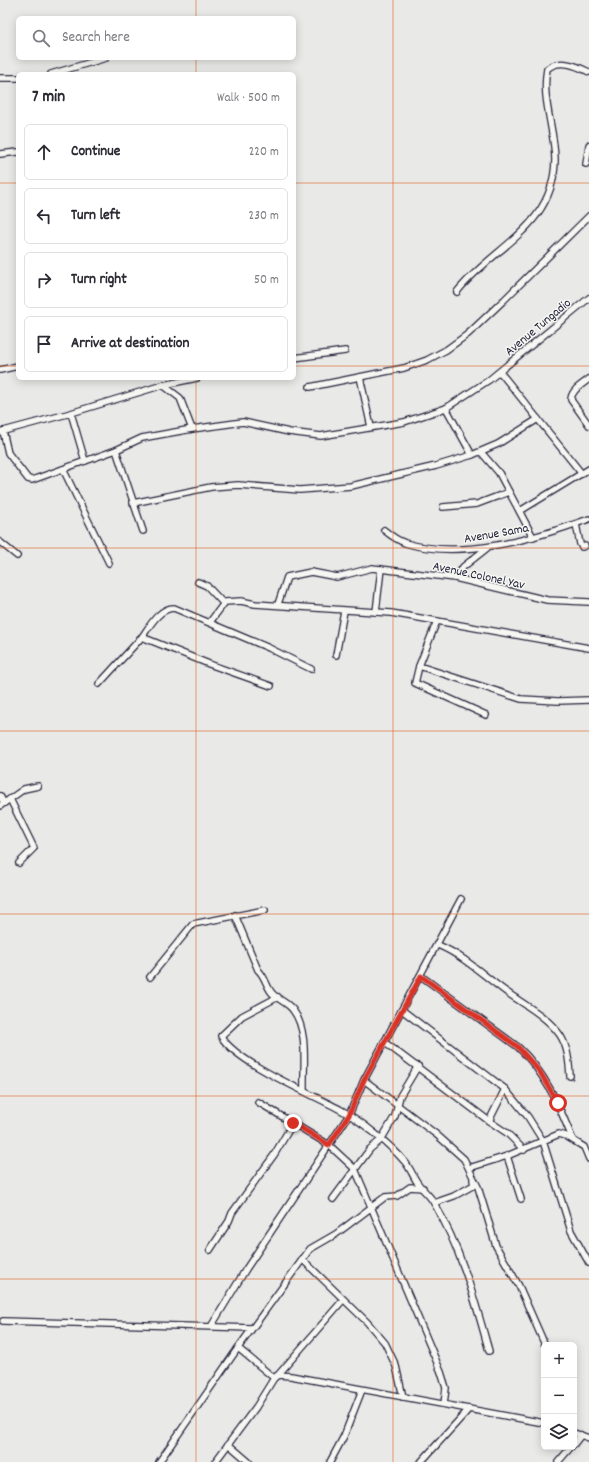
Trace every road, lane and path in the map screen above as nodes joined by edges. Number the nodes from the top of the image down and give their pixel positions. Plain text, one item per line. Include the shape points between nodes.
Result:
1 (99, 60) edge
2 (58, 72) edge
3 (589, 72) edge
4 (0, 78) edge
5 (16, 78) edge
6 (589, 145) edge
7 (16, 152) edge
8 (0, 154) edge
9 (586, 164) dead end
10 (589, 216) edge
11 (457, 292) dead end
12 (589, 298) edge
13 (345, 351) dead end
14 (296, 358) edge
15 (16, 366) edge
16 (0, 370) edge
17 (500, 372) junction
18 (360, 377) junction
19 (589, 379) edge
20 (187, 380) edge
21 (163, 385) junction
22 (310, 387) dead end
23 (446, 408) junction
24 (71, 413) junction
25 (538, 419) junction
26 (589, 425) edge
27 (371, 427) junction
28 (192, 428) junction
29 (1, 431) edge
30 (116, 450) junction
31 (481, 452) junction
32 (472, 455) junction
33 (85, 461) junction
34 (63, 469) junction
35 (589, 469) edge
36 (582, 474) junction
37 (510, 492) junction
38 (133, 503) junction
39 (444, 507) dead end
40 (520, 511) junction
41 (589, 519) edge
42 (576, 524) junction
43 (384, 530) dead end
44 (142, 531) dead end
45 (533, 537) junction
46 (0, 542) edge
47 (585, 546) dead end
48 (487, 547) junction
49 (17, 556) dead end
50 (109, 563) dead end
51 (381, 569) junction
52 (455, 578) junction
53 (198, 582) dead end
54 (589, 602) edge
55 (223, 603) junction
56 (278, 604) junction
57 (344, 611) junction
58 (376, 612) junction
59 (437, 621) junction
60 (210, 622) junction
61 (142, 637) junction
62 (589, 648) edge
63 (336, 655) dead end
64 (419, 666) junction
65 (312, 669) dead end
66 (99, 684) dead end
67 (271, 686) dead end
68 (589, 700) edge
69 (486, 715) dead end
70 (38, 786) dead end
71 (0, 796) edge
72 (10, 799) junction
73 (2, 804) edge
74 (19, 862) dead end
75 (461, 899) dead end
76 (265, 910) dead end
77 (235, 915) junction
78 (438, 944) junction
79 (421, 976) junction
80 (150, 977) dead end
81 (278, 998) junction
82 (402, 1010) junction
83 (384, 1042) junction
84 (418, 1066) junction
85 (570, 1076) dead end
86 (364, 1080) junction
87 (504, 1089) junction
88 (304, 1091) junction
89 (258, 1102) dead end
90 (398, 1105) junction
91 (349, 1115) junction
92 (489, 1121) junction
93 (293, 1123) junction
94 (381, 1140) junction
95 (573, 1140) junction
96 (543, 1141) junction
97 (329, 1145) junction
98 (524, 1150) junction
99 (507, 1156) junction
100 (589, 1159) edge
101 (469, 1168) junction
102 (355, 1169) junction
103 (423, 1188) junction
104 (333, 1199) dead end
105 (521, 1199) dead end
106 (434, 1203) junction
107 (372, 1206) junction
108 (210, 1250) dead end
109 (302, 1259) junction
110 (589, 1263) edge
111 (343, 1300) junction
112 (3, 1320) dead end
113 (212, 1325) junction
114 (252, 1328) junction
115 (544, 1342) edge
116 (238, 1348) junction
117 (489, 1351) dead end
118 (276, 1376) junction
119 (362, 1390) junction
120 (403, 1397) junction
121 (444, 1404) junction
122 (469, 1409) junction
123 (541, 1422) edge
124 (577, 1434) edge
125 (582, 1435) junction
126 (589, 1438) edge
127 (577, 1441) edge
128 (228, 1444) junction
129 (568, 1450) edge
130 (329, 1461) edge
131 (159, 1462) edge
132 (215, 1462) edge
133 (249, 1462) edge
134 (421, 1462) edge
135 (558, 1462) edge

1 - 2 street
3 - 11 street via 571,64 560,63 547,69 546,84 555,159 551,187 526,228 472,275
4 - 5 street
6 - 9 street
7 - 8 street
10 - 18 street via 504,300 452,346 427,360 404,368
12 - 17 street, Avenue Tungadio
13 - 14 street
15 - 16 street
17 - 23 street, Avenue Tungadio
17 - 25 street
18 - 22 street
18 - 27 street
19 - 26 street via 571,395 571,400
20 - 21 street
21 - 24 street
21 - 28 street via 180,398
23 - 27 street, Avenue Tungadio via 404,422
23 - 32 street
24 - 29 street
24 - 33 street
25 - 31 street
25 - 36 street
27 - 28 street, Avenue Tungadio via 321,436 243,422
28 - 30 street, Avenue Tungadio via 142,438
29 - 34 street, Avenue Tungadio via 8,453 28,479 36,479
30 - 33 street, Avenue Tungadio
30 - 38 street
31 - 32 street
31 - 37 street via 499,473
32 - 38 street via 351,486 300,490 238,485
33 - 34 street, Avenue Tungadio
34 - 50 street
35 - 36 street
36 - 40 street
37 - 39 street via 477,504
37 - 40 street
38 - 44 street
40 - 45 street
41 - 42 street, Avenue Sama
42 - 45 street, Avenue Sama
42 - 47 street via 580,544 582,547
43 - 48 street, Avenue Sama via 400,541 413,544 461,550
45 - 48 street, Avenue Sama
46 - 49 street
48 - 52 street via 463,567
51 - 52 street, Avenue Colonel Yav
51 - 56 street, Avenue Colonel Yav via 364,568 337,577 311,572 287,577
51 - 58 street
52 - 54 street, Avenue Colonel Yav via 539,599
53 - 55 street via 207,586
55 - 56 street via 241,601
55 - 60 street
56 - 57 street
57 - 58 street
57 - 63 street
58 - 59 street
59 - 62 street
59 - 64 street
60 - 61 street via 172,608 150,623
60 - 65 street
61 - 66 street
61 - 67 street
64 - 68 street via 521,699
64 - 69 street via 415,683
70 - 72 street via 29,786
71 - 73 street
72 - 73 street
72 - 74 street via 34,848
75 - 78 street
76 - 77 street
77 - 80 street via 193,924
77 - 81 street via 258,970 270,992
78 - 79 street
78 - 85 street via 465,959 554,1029 566,1049
79 - 82 street
79 - 95 street via 532,1060 549,1085
81 - 88 street via 292,1009 301,1025
81 - 88 street via 250,1010 221,1036 224,1043 243,1058
82 - 83 street
82 - 87 street
83 - 84 street
83 - 86 street
84 - 90 street via 400,1096
84 - 92 street
86 - 90 street
86 - 91 street
87 - 92 street
87 - 96 street via 528,1117
88 - 91 street
89 - 93 street
90 - 94 street via 395,1116
90 - 101 street via 456,1151
91 - 94 street
91 - 97 street
92 - 98 street via 507,1133
93 - 97 street
93 - 108 street
94 - 102 street via 370,1149
94 - 103 street via 406,1163
95 - 96 street via 559,1134
95 - 100 street via 584,1147
96 - 98 street
96 - 110 street via 571,1231
97 - 102 street
97 - 113 street via 246,1268
98 - 99 street
99 - 101 street
99 - 105 street
101 - 106 street via 474,1185
101 - 115 street via 478,1187 496,1246 519,1286
102 - 104 street
102 - 107 street
103 - 106 street
103 - 107 street via 410,1187 397,1196 385,1197
106 - 117 street via 468,1282
107 - 109 street via 336,1234 313,1246
107 - 121 street via 442,1372 446,1388
109 - 111 street
109 - 114 street
111 - 118 street
111 - 120 street via 385,1343 396,1366
112 - 113 street
113 - 114 street
114 - 116 street
116 - 118 street
116 - 131 street
118 - 119 street via 291,1376
118 - 128 street via 256,1408
119 - 120 street
119 - 130 street via 344,1436
120 - 121 street
121 - 122 street
122 - 123 street
122 - 134 street
124 - 125 street
125 - 126 street
125 - 127 street
128 - 132 street
128 - 133 street
129 - 135 street

